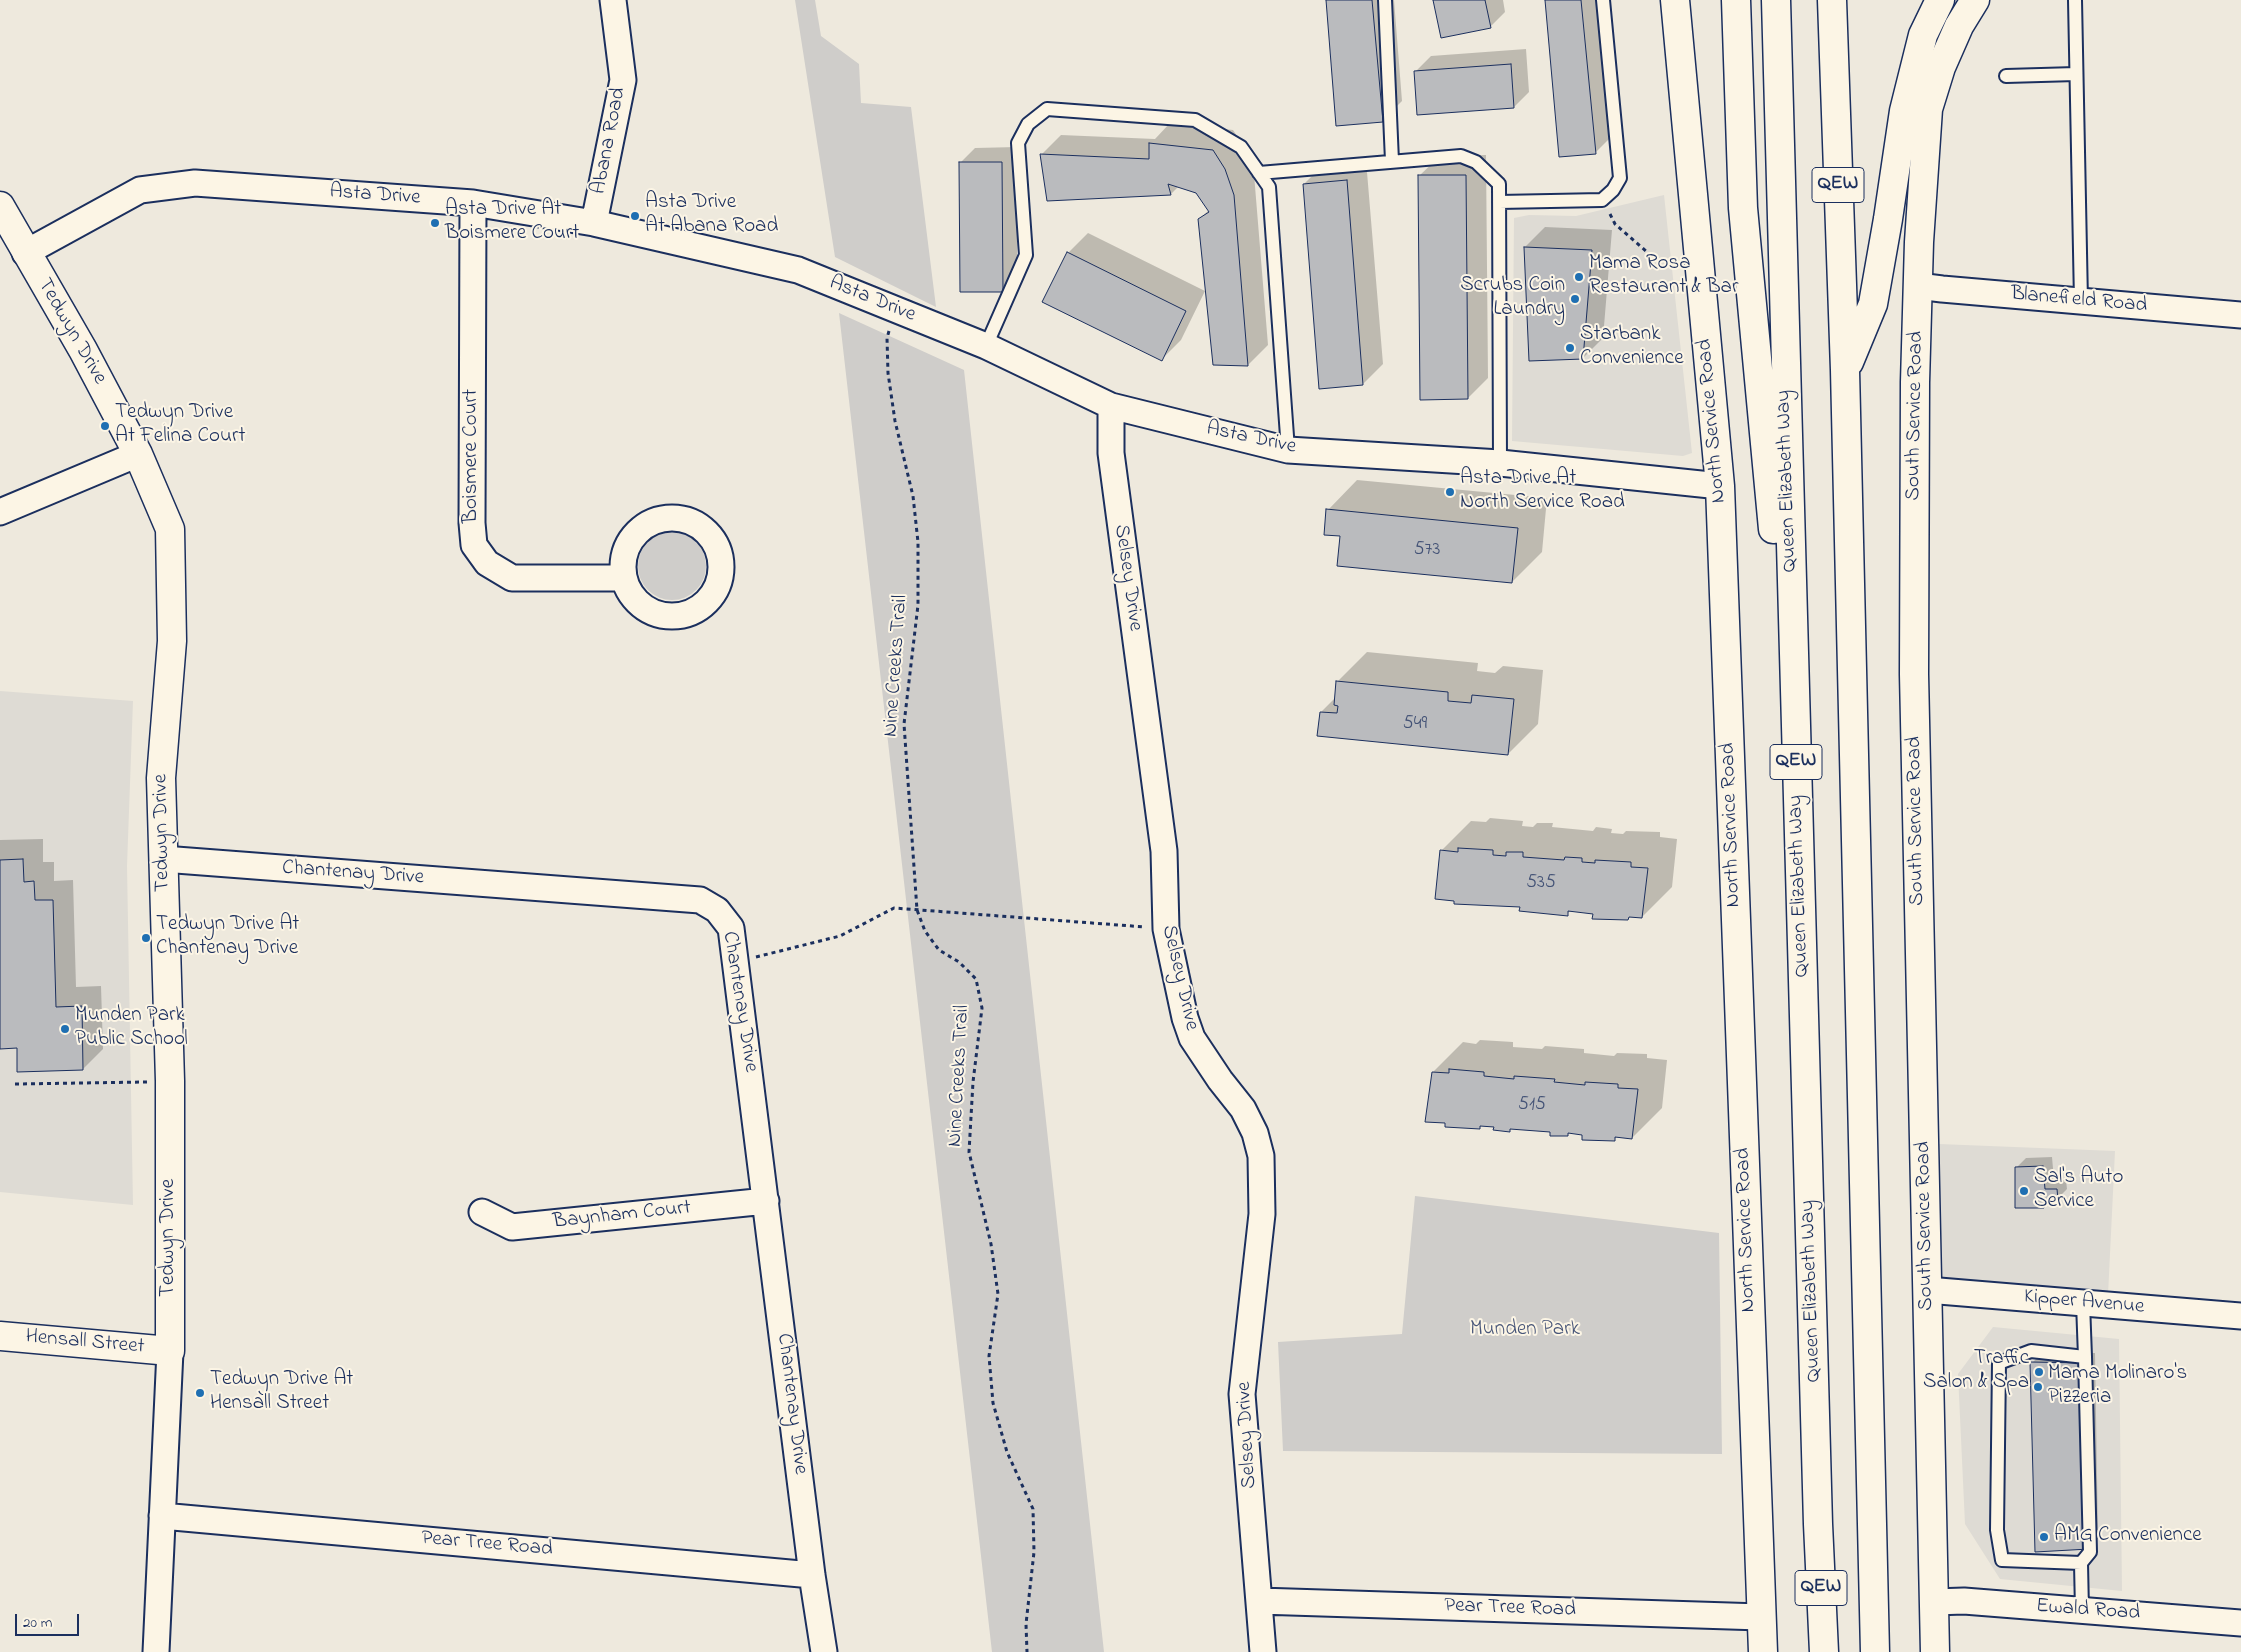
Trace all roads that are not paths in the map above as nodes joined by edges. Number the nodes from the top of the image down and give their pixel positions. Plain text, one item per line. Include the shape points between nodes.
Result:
1 (613, 0) edge
2 (1384, 0) edge
3 (1603, 0) edge
4 (1676, 0) edge
5 (1736, 0) edge
6 (1776, 0) edge
7 (1832, 0) edge
8 (1940, 0) edge
9 (1975, 0) edge
10 (2075, 0) edge
11 (2076, 74) junction
12 (2006, 76) dead end
13 (1392, 161) junction
14 (1259, 173) junction
15 (1499, 202) junction
16 (474, 203) junction
17 (0, 206) edge
18 (594, 222) junction
19 (25, 253) junction
20 (1918, 286) junction
21 (2081, 301) junction
22 (2241, 315) edge
23 (986, 346) junction
24 (1845, 370) junction
25 (1111, 406) junction
26 (1288, 450) junction
27 (138, 454) junction
28 (1500, 463) junction
29 (1720, 486) junction
30 (0, 512) edge
31 (624, 578) dead end
32 (1794, 692) junction
33 (163, 859) junction
34 (766, 1201) junction
35 (482, 1212) dead end
36 (1927, 1290) junction
37 (2083, 1303) junction
38 (2241, 1316) edge
39 (0, 1336) edge
40 (170, 1351) junction
41 (2085, 1357) junction
42 (162, 1516) junction
43 (2081, 1563) junction
44 (812, 1575) junction
45 (1259, 1600) junction
46 (1934, 1602) junction
47 (2082, 1610) junction
48 (1761, 1617) junction
49 (2241, 1623) edge
50 (156, 1652) edge
51 (824, 1652) edge
52 (1263, 1652) edge
53 (1762, 1652) edge
54 (1824, 1652) edge
55 (1875, 1652) edge
56 (1935, 1652) edge

1 - 18 street, Abana Road via 623,80
2 - 13 lane
3 - 15 lane via 1620,178 1602,200
4 - 29 main road, North Service Road
5 - 32 main road via 1743,208 1771,511
6 - 32 main road, Queen Elizabeth Way / QEW
7 - 24 main road, QEW
8 - 24 main road via 1923,36 1904,111 1873,304
9 - 20 main road, South Service Road via 1959,26 1928,109
10 - 11 lane
11 - 12 lane
11 - 21 lane
13 - 14 lane
13 - 15 lane via 1461,156 1476,162 1499,184
14 - 23 lane via 1241,147 1195,120 1047,109 1028,124 1018,143 1026,255
14 - 26 lane via 1269,188
15 - 28 lane
16 - 18 street, Asta Drive
16 - 19 street, Asta Drive via 195,183 140,190
16 - 31 street, Boismere Court via 474,545 487,563 512,578
17 - 19 main road, Tedwyn Drive
18 - 23 street, Asta Drive via 798,270
19 - 27 main road, Tedwyn Drive via 83,350
20 - 21 street, Blanefield Road
20 - 36 main road, South Service Road via 1914,674
21 - 22 street, Blanefield Road
23 - 25 street, Asta Drive
24 - 55 main road, QEW
25 - 26 street, Asta Drive
25 - 45 street, Selsey Drive via 1111,453 1164,851 1166,929 1192,1038 1244,1109 1261,1156 1262,1214 1242,1394
26 - 28 street, Asta Drive
27 - 30 street
27 - 33 main road, Tedwyn Drive via 170,529 172,641 162,778
28 - 29 street, Asta Drive
29 - 48 main road, North Service Road
32 - 54 main road, Queen Elizabeth Way / QEW
33 - 34 street, Chantenay Drive via 700,900 717,910 731,928
33 - 40 main road, Tedwyn Drive via 170,1081
34 - 35 street, Baynham Court via 512,1227
34 - 44 street, Chantenay Drive
36 - 37 street, Kipper Avenue
36 - 46 main road, South Service Road
37 - 38 street, Kipper Avenue
37 - 41 lane
39 - 40 main road, Hensall Street
40 - 42 street, Tedwyn Drive
41 - 43 lane via 2090,1552
41 - 43 lane via 2031,1351 1999,1363 1997,1530 2002,1560
42 - 44 street, Pear Tree Road
42 - 50 street, Tedwyn Drive
43 - 47 lane
44 - 51 street, Chantenay Drive
45 - 48 street, Pear Tree Road
45 - 52 street, Selsey Drive
46 - 47 street, Ewald Road
46 - 56 main road, South Service Road
47 - 49 street, Ewald Road
48 - 53 main road, North Service Road

